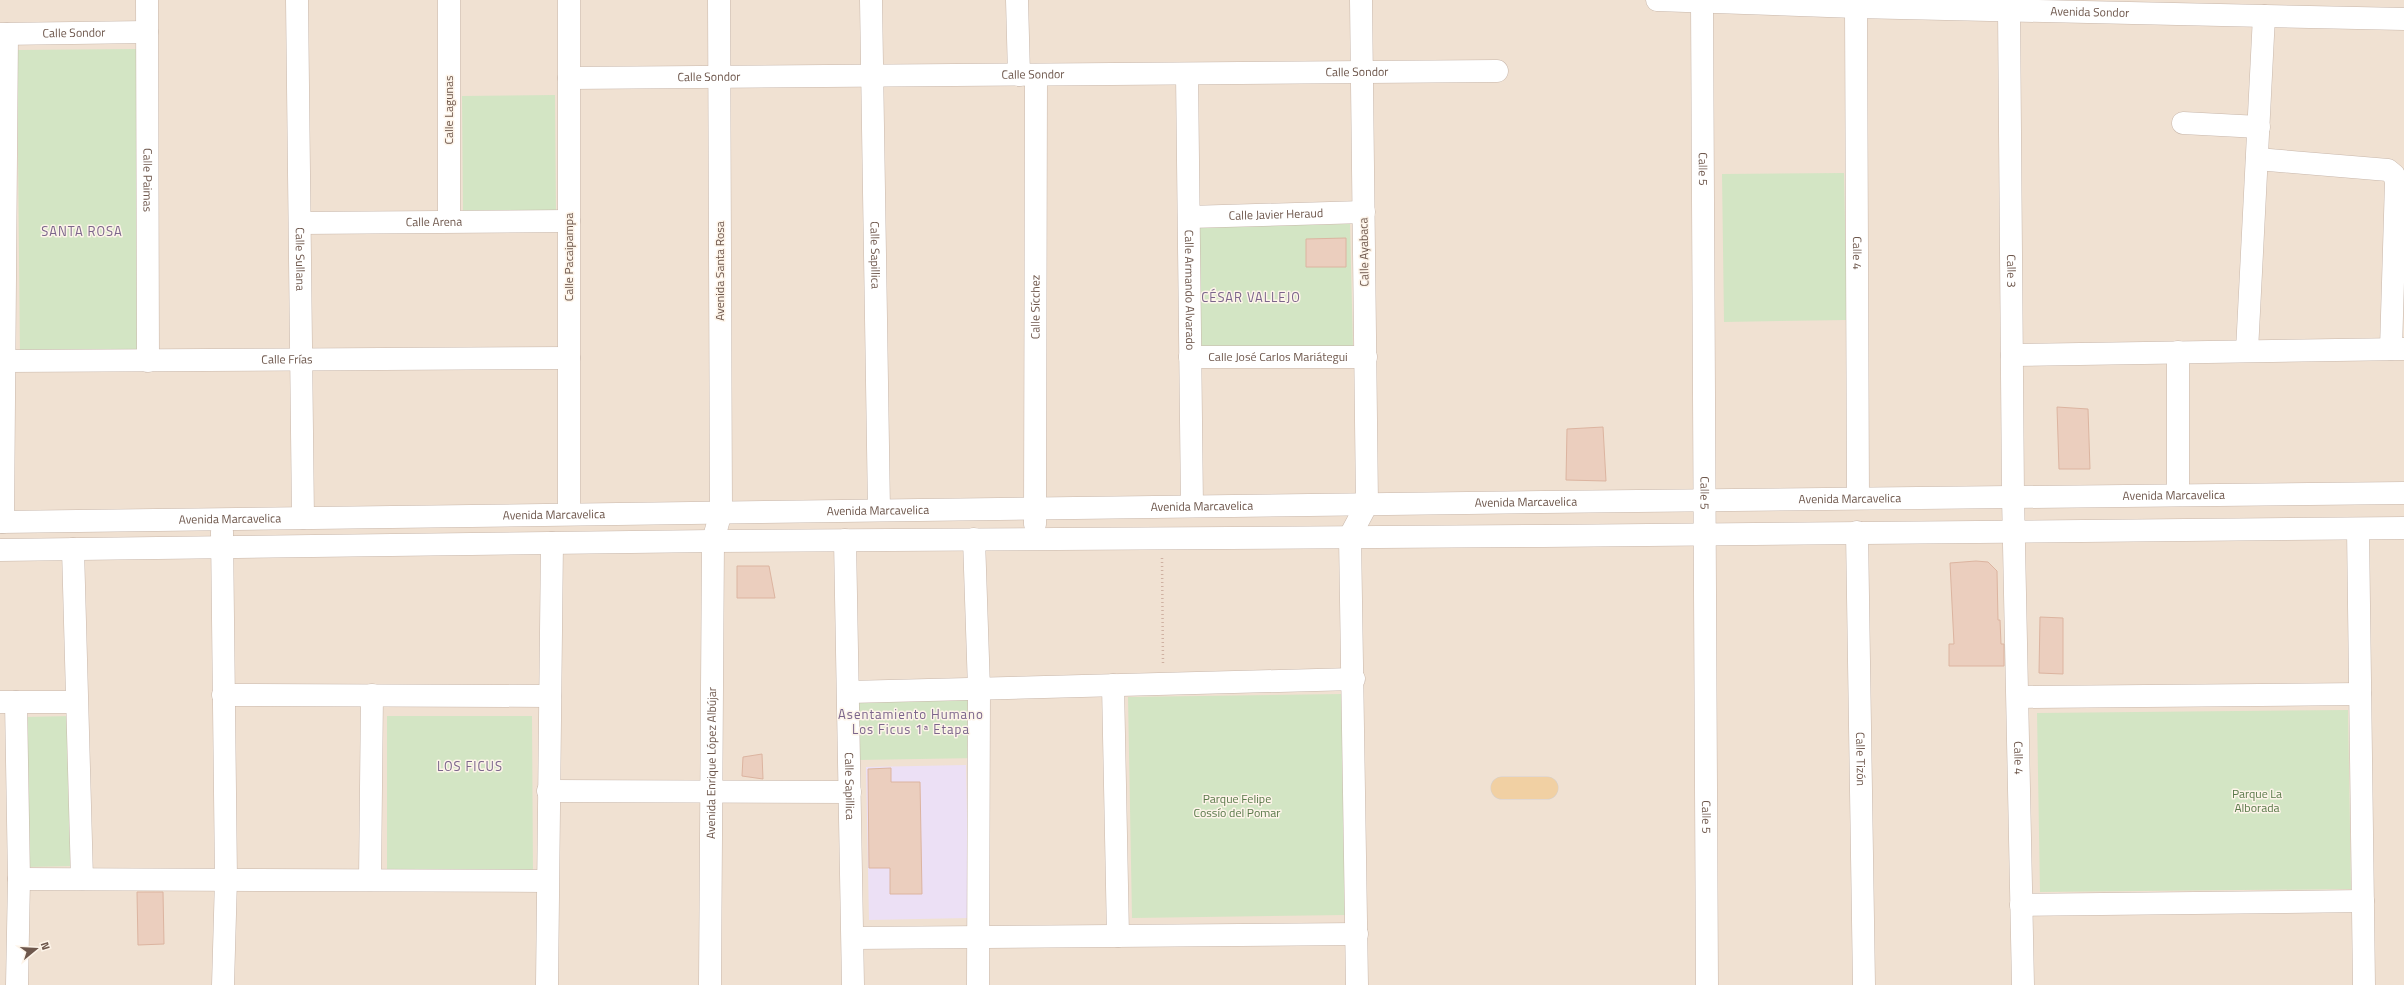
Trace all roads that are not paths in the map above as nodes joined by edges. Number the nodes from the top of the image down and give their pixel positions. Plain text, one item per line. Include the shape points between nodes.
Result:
1 (147, 0) edge
2 (297, 0) edge
3 (449, 0) edge
4 (569, 0) edge
5 (719, 0) edge
6 (871, 0) edge
7 (1017, 0) edge
8 (1361, 0) edge
9 (1657, 0) edge
10 (1702, 2) junction
11 (1856, 7) junction
12 (2010, 10) junction
13 (2264, 16) junction
14 (2404, 19) edge
15 (147, 32) junction
16 (3, 34) edge
17 (1497, 71) dead end
18 (1362, 72) junction
19 (1187, 74) junction
20 (1028, 75) junction
21 (872, 76) junction
22 (569, 78) junction
23 (720, 78) junction
24 (2182, 123) dead end
25 (2259, 127) junction
26 (2257, 159) junction
27 (1364, 212) junction
28 (1189, 216) junction
29 (449, 221) junction
30 (569, 221) junction
31 (300, 223) junction
32 (2398, 349) edge
33 (2247, 351) junction
34 (2178, 352) junction
35 (2012, 355) junction
36 (1366, 356) junction
37 (1190, 357) junction
38 (569, 358) junction
39 (301, 360) junction
40 (6, 361) junction
41 (148, 361) junction
42 (2404, 493) edge
43 (2302, 494) junction
44 (2178, 495) junction
45 (2013, 496) junction
46 (1858, 498) junction
47 (1704, 500) junction
48 (1367, 504) junction
49 (1192, 506) junction
50 (1035, 509) junction
51 (879, 510) junction
52 (721, 512) junction
53 (569, 514) junction
54 (303, 518) junction
55 (221, 519) junction
56 (2, 522) edge
57 (2404, 528) edge
58 (2302, 529) junction
59 (2358, 529) junction
60 (2015, 531) junction
61 (1857, 532) junction
62 (1703, 534) junction
63 (1350, 536) junction
64 (1035, 538) junction
65 (974, 539) junction
66 (845, 540) junction
67 (714, 541) junction
68 (552, 543) junction
69 (223, 547) junction
70 (0, 550) edge
71 (73, 550) junction
72 (1354, 679) junction
73 (1113, 685) junction
74 (979, 689) junction
75 (849, 692) junction
76 (2360, 694) junction
77 (223, 695) junction
78 (372, 695) junction
79 (550, 696) junction
80 (2018, 697) junction
81 (8, 702) edge
82 (75, 702) junction
83 (1502, 788) dead end
84 (1546, 788) dead end
85 (710, 791) junction
86 (548, 792) junction
87 (850, 792) junction
88 (19, 879) junction
89 (82, 879) junction
90 (226, 879) junction
91 (370, 880) junction
92 (547, 881) junction
93 (2363, 901) junction
94 (2021, 905) junction
95 (1357, 934) junction
96 (1118, 936) junction
97 (853, 938) junction
98 (978, 938) junction
99 (17, 985) edge
100 (223, 985) edge
101 (547, 985) edge
102 (710, 985) edge
103 (854, 985) edge
104 (978, 985) edge
105 (1358, 985) edge
106 (1707, 985) edge
107 (1864, 985) edge
108 (2022, 985) edge
109 (2364, 985) edge

1 - 15 street, Calle Paimas
2 - 31 street, Calle Sullana
3 - 29 street, Calle Lagunas
4 - 22 street, Calle Pacaipampa
5 - 23 street, Avenida Santa Rosa
6 - 21 street, Calle Sapillica
7 - 20 street, Calle Sícchez
8 - 18 street, Calle Ayabaca
9 - 10 street, Avenida Sondor
10 - 11 street, Avenida Sondor
10 - 47 street, Calle 5
11 - 12 street, Avenida Sondor
11 - 46 street, Calle 4
12 - 13 street, Avenida Sondor
12 - 35 street, Calle 3
13 - 14 street, Avenida Sondor
13 - 25 street
15 - 16 street, Calle Sondor
15 - 41 street, Calle Paimas
16 - 40 street
17 - 18 street, Calle Sondor
18 - 19 street, Calle Sondor
18 - 27 street, Calle Ayabaca
19 - 20 street, Calle Sondor
19 - 28 street, Calle Armando Alvarado
20 - 21 street, Calle Sondor
20 - 50 street, Calle Sícchez
21 - 23 street, Calle Sondor
21 - 51 street, Calle Sapillica
22 - 23 street, Calle Sondor
22 - 30 street, Calle Pacaipampa
23 - 52 street, Avenida Santa Rosa
24 - 25 street
25 - 26 street
26 - 32 street via 2388,170 2394,175
26 - 33 street
27 - 28 street, Calle Javier Heraud
27 - 36 street, Calle Ayabaca
28 - 37 street, Calle Armando Alvarado
29 - 30 street, Calle Arena
29 - 31 street, Calle Arena
30 - 38 street, Calle Pacaipampa
31 - 39 street, Calle Sullana
32 - 33 street
33 - 34 street
34 - 35 street
34 - 44 street
35 - 45 street, Calle 3
36 - 37 street, Calle José Carlos Mariátegui
36 - 48 street, Calle Ayabaca
37 - 49 street, Calle Armando Alvarado
38 - 39 street, Calle Frías
38 - 53 street, Calle Pacaipampa
39 - 41 street, Calle Frías
39 - 54 street, Calle Sullana
40 - 41 street, Calle Frías
40 - 56 street
42 - 43 street, Avenida Marcavelica
43 - 44 street, Avenida Marcavelica
43 - 58 street
44 - 45 street, Avenida Marcavelica
45 - 46 street, Avenida Marcavelica
45 - 60 street, Calle 3
46 - 47 street, Avenida Marcavelica
47 - 48 street, Avenida Marcavelica
47 - 62 street, Calle 5
48 - 49 street, Avenida Marcavelica
48 - 63 street
49 - 50 street, Avenida Marcavelica
50 - 51 street, Avenida Marcavelica
50 - 64 street, Calle Sícchez
51 - 52 street, Avenida Marcavelica
52 - 53 street, Avenida Marcavelica
52 - 67 street, Avenida Santa Rosa
53 - 54 street, Avenida Marcavelica
54 - 55 street, Avenida Marcavelica
55 - 56 street, Avenida Marcavelica
55 - 69 street
57 - 59 street
58 - 59 street
58 - 60 street
59 - 76 street
60 - 61 street
60 - 80 street, Calle 4
61 - 62 street
61 - 107 street, Calle Tizón
62 - 63 street
62 - 106 street, Calle 5
63 - 64 street
63 - 72 street
64 - 65 street
65 - 66 street
65 - 74 street
66 - 67 street
66 - 75 street, Calle Sapillica
67 - 68 street
67 - 85 street, Avenida Enrique López Albújar
68 - 69 street
68 - 79 street
69 - 71 street
69 - 77 street
70 - 71 street
71 - 82 street
72 - 73 street
72 - 95 street
73 - 74 street
73 - 96 street
74 - 75 street
74 - 98 street
75 - 87 street, Calle Sapillica
76 - 80 street
76 - 93 street
77 - 78 street
77 - 90 street
78 - 79 street
78 - 91 street
79 - 86 street
80 - 94 street, Calle 4
81 - 82 street
81 - 88 street
82 - 89 street
83 - 84 main road
85 - 86 street
85 - 87 street
85 - 102 street, Avenida Enrique López Albújar
86 - 92 street
87 - 97 street, Calle Sapillica
88 - 89 street
88 - 99 street
89 - 90 street
90 - 91 street
90 - 100 street
91 - 92 street
92 - 101 street
93 - 94 street
93 - 109 street
94 - 108 street, Calle 4
95 - 96 street
95 - 105 street
96 - 98 street
97 - 98 street
97 - 103 street, Calle Sapillica
98 - 104 street

